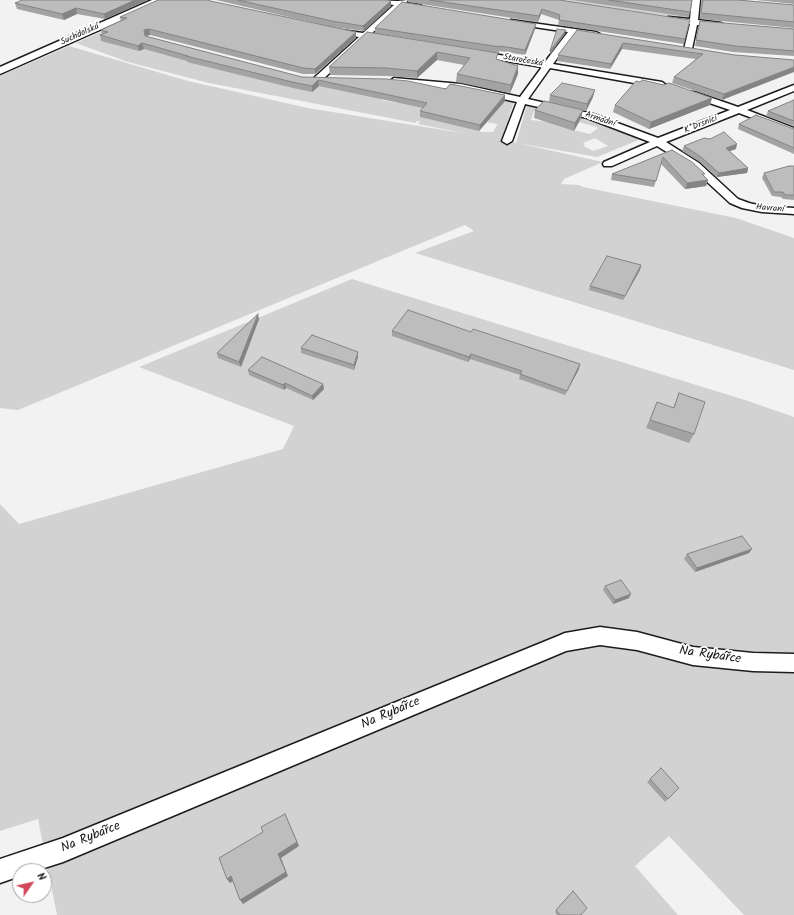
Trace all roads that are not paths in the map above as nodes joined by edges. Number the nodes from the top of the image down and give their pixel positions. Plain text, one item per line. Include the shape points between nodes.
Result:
1 (160, 0) edge
2 (374, 0) edge
3 (696, 0) edge
4 (402, 2) edge
5 (431, 9) edge
6 (660, 18) edge
7 (502, 20) edge
8 (694, 22) junction
9 (726, 25) edge
10 (324, 28) edge
11 (573, 31) junction
12 (366, 36) junction
13 (604, 36) edge
14 (396, 40) edge
15 (688, 49) edge
16 (464, 51) edge
17 (548, 65) junction
18 (0, 71) edge
19 (335, 79) edge
20 (386, 80) edge
21 (669, 87) edge
22 (794, 88) edge
23 (682, 91) edge
24 (522, 100) junction
25 (739, 110) junction
26 (794, 131) edge
27 (507, 141) dead end
28 (658, 142) junction
29 (608, 164) dead end
30 (746, 206) joint
31 (794, 211) edge
32 (794, 663) edge
33 (0, 871) edge

1 - 18 street, Suchdolská
2 - 4 street
3 - 8 street
4 - 5 street
4 - 12 street
6 - 8 street
7 - 11 street
8 - 9 street
8 - 15 street
10 - 12 street
11 - 13 street
11 - 17 street
12 - 14 street
12 - 19 street via 314,78
16 - 17 street, Staročeská
17 - 21 street, Staročeská
17 - 24 street
20 - 24 street, Armádní via 461,87
22 - 25 street, K Drsnici
23 - 25 street
24 - 27 street
24 - 28 street, Armádní via 590,116
25 - 26 street
25 - 28 street, K Drsnici
28 - 29 street, K Drsnici
28 - 30 street, Armádní via 695,165 725,194
30 - 31 street, Havraní
32 - 33 street, Na Rybářce via 693,656 637,641 600,636 565,642 63,850

